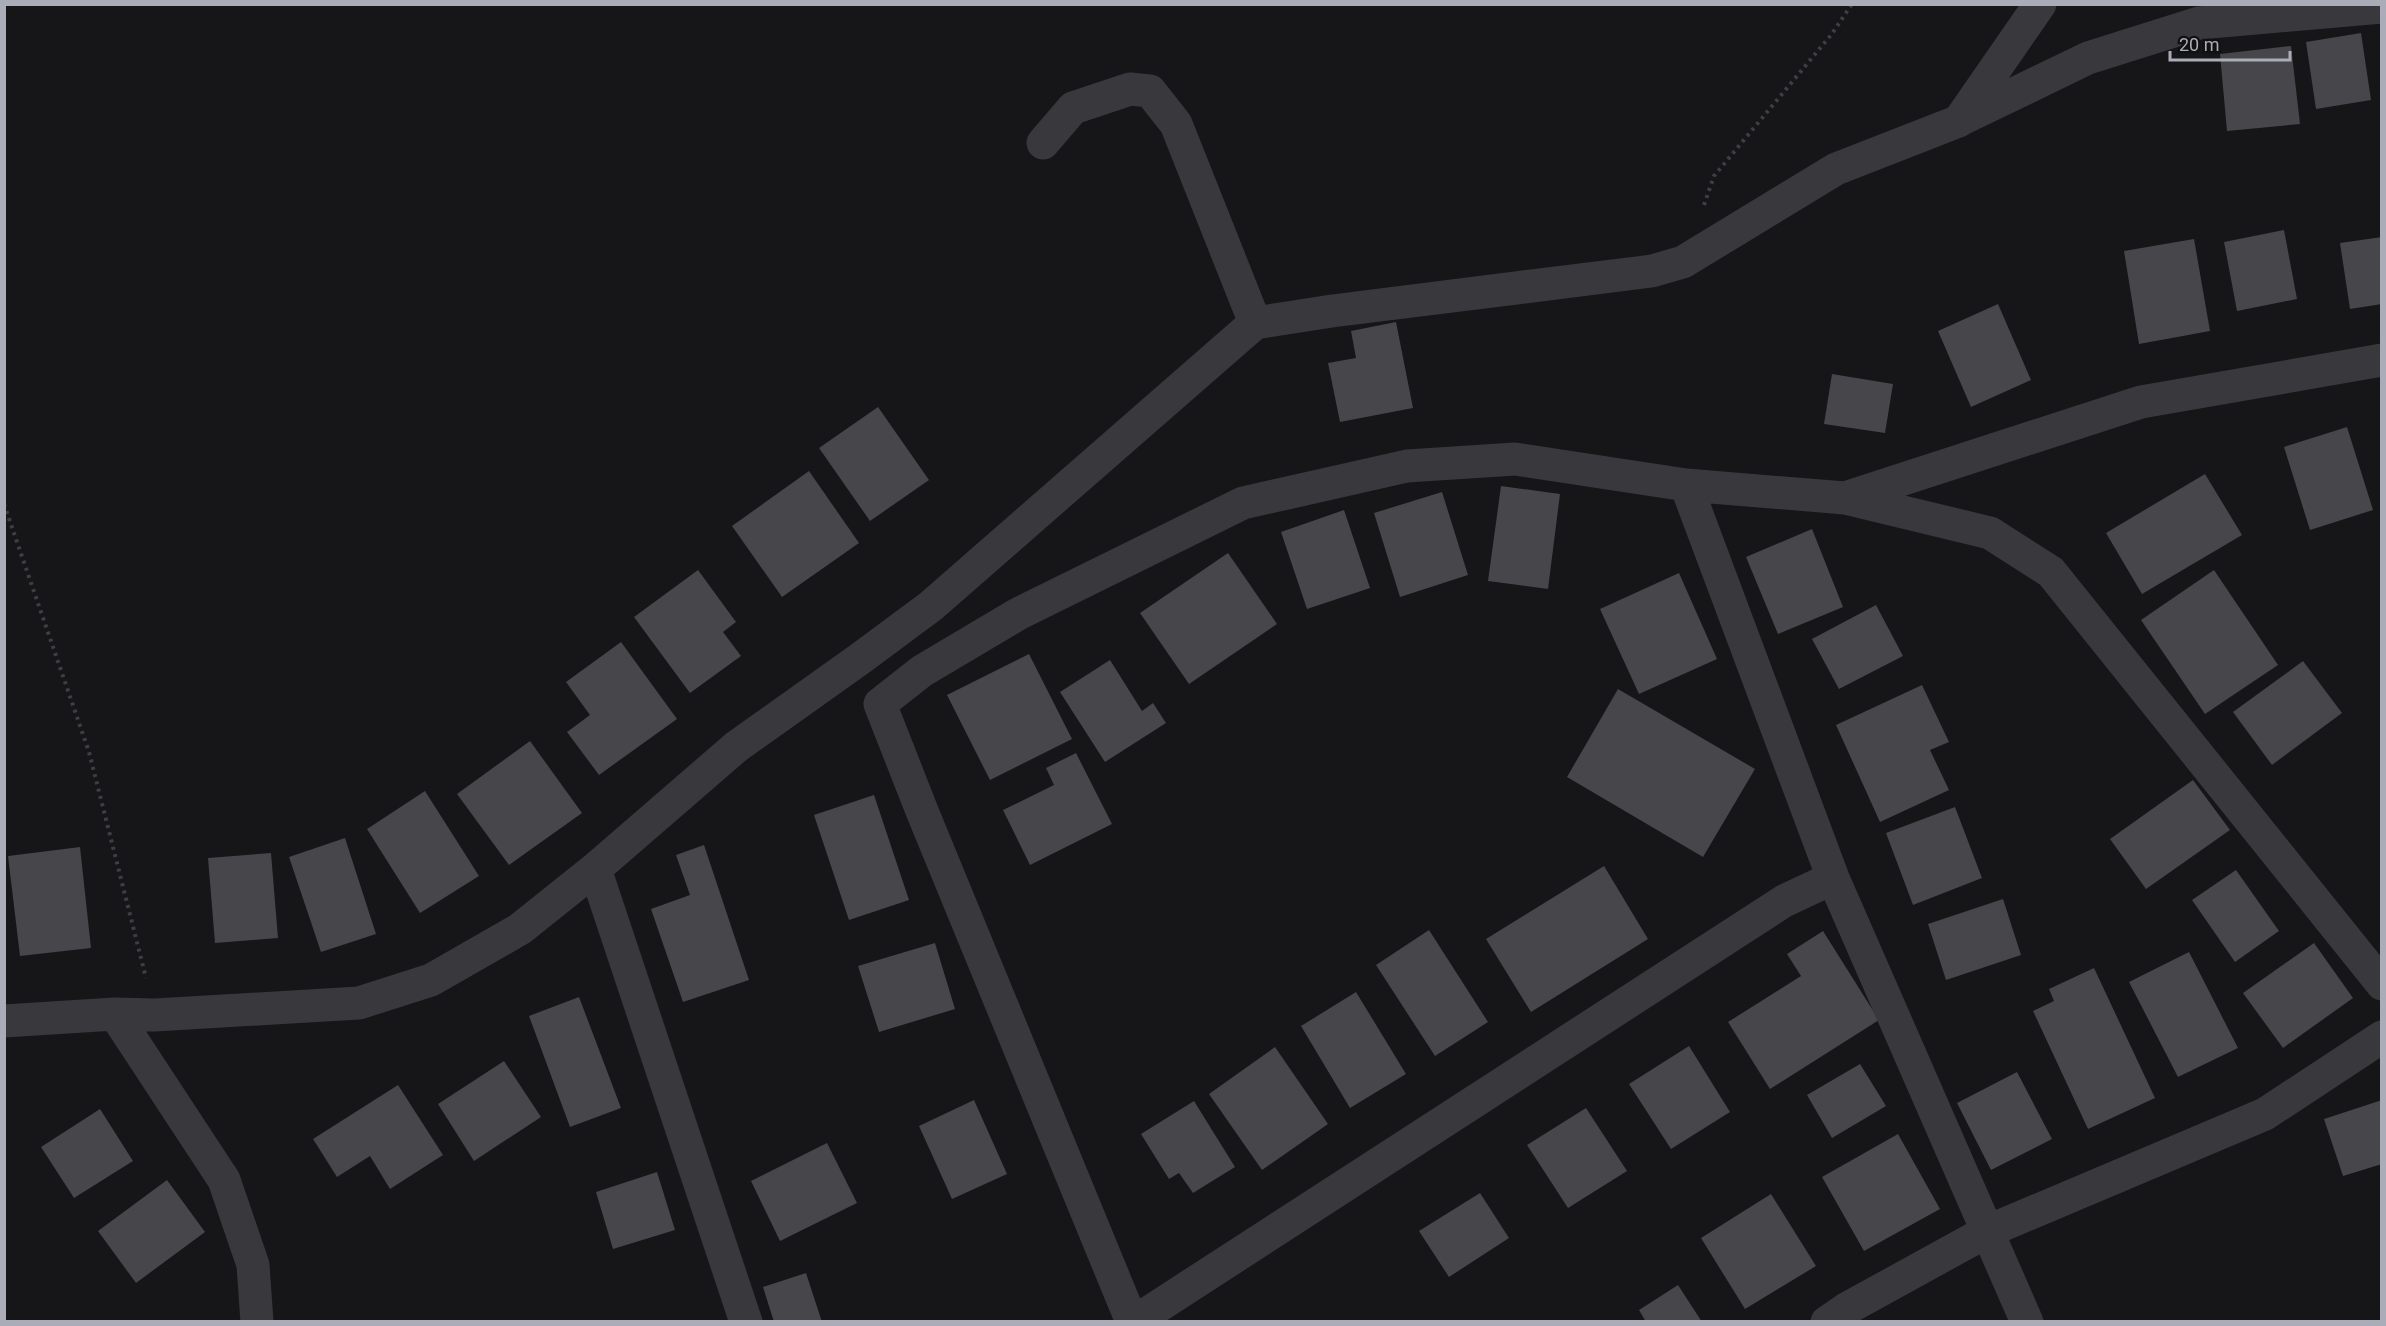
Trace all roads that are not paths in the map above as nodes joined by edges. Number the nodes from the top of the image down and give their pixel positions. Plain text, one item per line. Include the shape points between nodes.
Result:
1 (2040, 4) edge
2 (2382, 8) edge
3 (1959, 121) junction
4 (1043, 143) dead end
5 (1255, 323) junction
6 (2382, 360) edge
7 (1686, 485) junction
8 (1845, 498) junction
9 (853, 664) junction
10 (880, 704) junction
11 (595, 869) junction
12 (1833, 878) junction
13 (2382, 984) edge
14 (115, 1014) junction
15 (4, 1021) edge
16 (2382, 1037) edge
17 (1986, 1232) junction
18 (257, 1322) edge
19 (746, 1322) edge
20 (1133, 1322) edge
21 (1827, 1322) edge
22 (2027, 1322) edge

1 - 3 street
2 - 3 street via 2199,23 2088,58
3 - 5 street via 1836,170 1683,262 1652,271
4 - 5 street via 1073,108 1130,89 1150,91 1176,124
5 - 9 street via 930,606
6 - 8 street via 2141,402
7 - 8 street
7 - 10 street via 1515,459 1407,466 1244,503 1018,614 922,671
7 - 12 street
8 - 13 street via 1990,533 2051,572
9 - 10 street
9 - 11 street via 736,747
10 - 20 street
11 - 14 street via 520,929 431,980 359,1003
11 - 19 street
12 - 17 street
12 - 20 street via 1784,901
14 - 15 street
14 - 18 street via 224,1180 253,1265
16 - 17 street via 2265,1114
17 - 21 street
17 - 22 street

